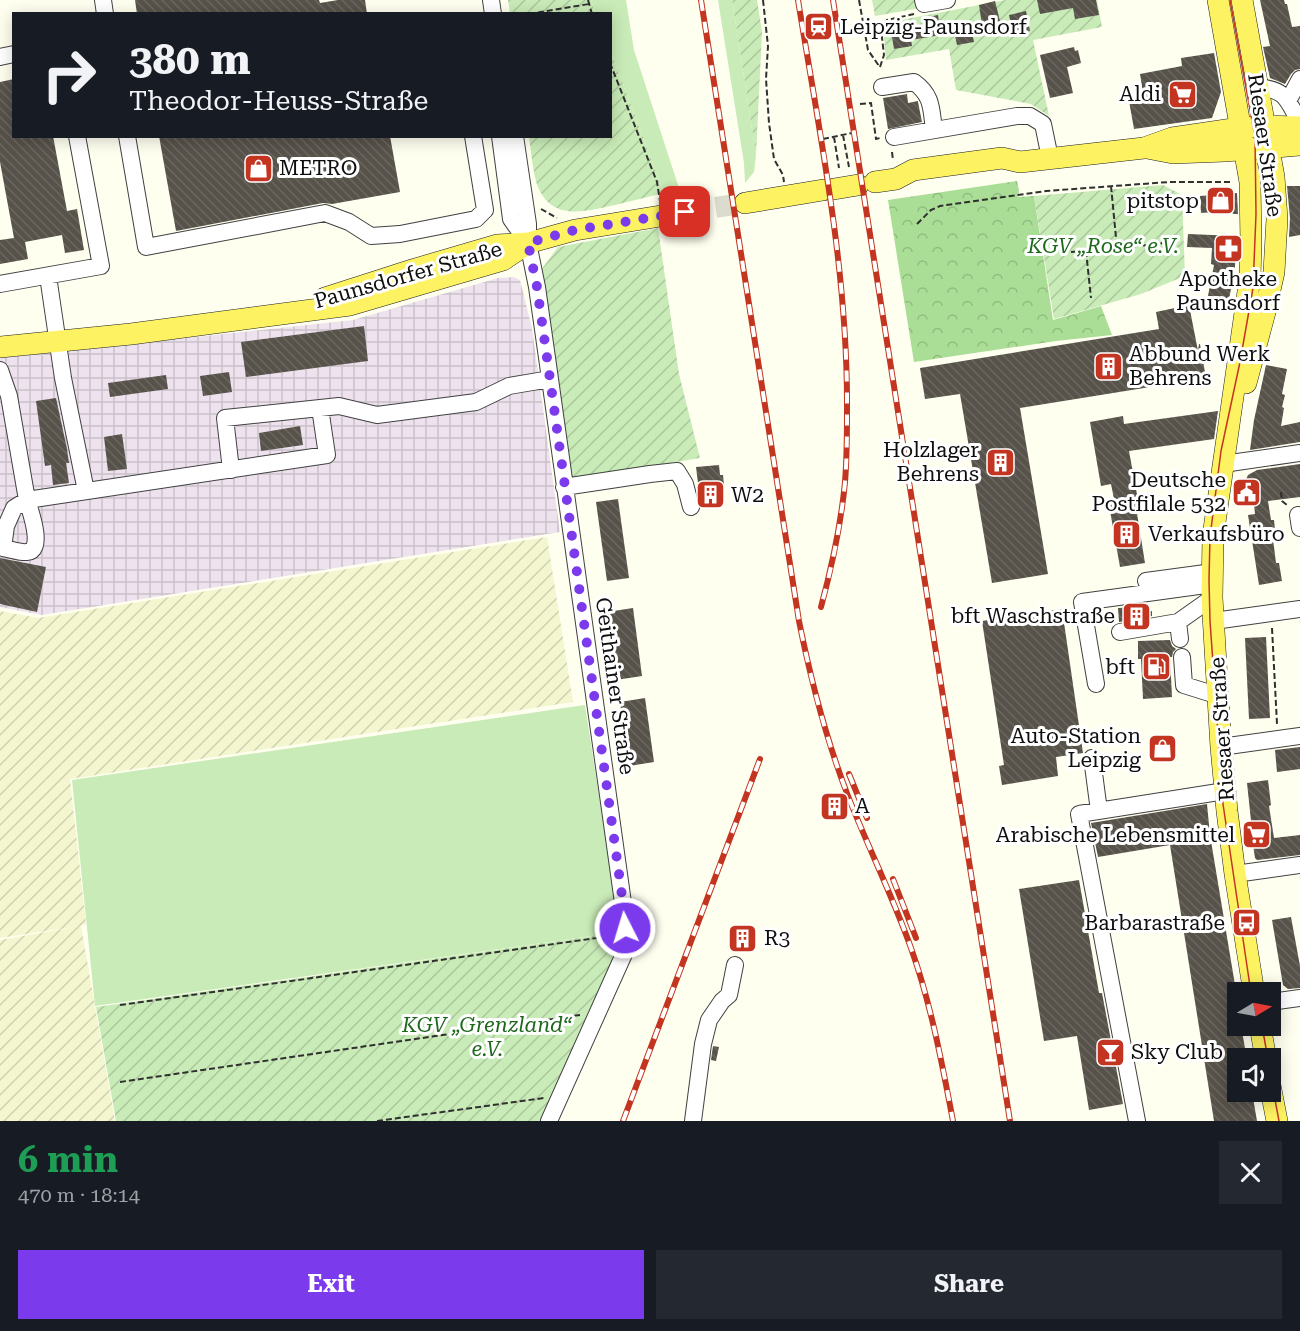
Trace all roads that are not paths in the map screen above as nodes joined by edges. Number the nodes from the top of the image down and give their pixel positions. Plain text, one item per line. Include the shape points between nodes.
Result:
1 (947, 0) edge
2 (1218, 0) edge
3 (1242, 0) edge
4 (923, 2) edge
5 (1300, 79) edge
6 (882, 87) dead end
7 (1258, 87) junction
8 (1288, 101) junction
9 (1300, 125) edge
10 (1265, 126) junction
11 (1240, 128) junction
12 (934, 130) junction
13 (894, 136) road end
14 (77, 138) edge
15 (127, 138) edge
16 (473, 138) edge
17 (500, 138) edge
18 (515, 138) edge
19 (1300, 144) edge
20 (1144, 148) junction
21 (1269, 148) junction
22 (1244, 149) junction
23 (1050, 158) junction
24 (745, 203) tunnel mouth
25 (685, 212) tunnel mouth
26 (528, 243) junction
27 (48, 276) junction
28 (0, 284) edge
29 (58, 342) junction
30 (0, 347) edge
31 (0, 370) edge
32 (550, 379) junction
33 (320, 408) junction
34 (1300, 453) edge
35 (1223, 464) junction
36 (231, 470) junction
37 (564, 487) junction
38 (86, 491) junction
39 (27, 500) junction
40 (691, 507) dead end
41 (1, 547) edge
42 (1146, 581) dead end
43 (1213, 585) junction
44 (1300, 609) edge
45 (1214, 621) junction
46 (1120, 632) dead end
47 (1182, 657) dead end
48 (1096, 684) dead end
49 (1219, 696) junction
50 (1300, 736) edge
51 (1221, 747) junction
52 (1092, 758) dead end
53 (1225, 791) junction
54 (1099, 811) junction
55 (1300, 865) edge
56 (1235, 874) junction
57 (735, 965) dead end
58 (1252, 982) edge
59 (1300, 998) edge
60 (1281, 1001) edge
61 (1273, 1102) edge
62 (549, 1121) edge
63 (693, 1121) edge
64 (1137, 1121) edge
65 (1277, 1121) edge

1 - 4 street
2 - 11 main road, Riesaer Straße
3 - 7 main road, Riesaer Straße
5 - 8 street
6 - 12 street via 914,82 929,97
7 - 8 street via 1280,92
7 - 10 main road, Riesaer Straße
8 - 9 street
9 - 10 main road
10 - 11 main road
10 - 21 main road, Riesaer Straße
11 - 20 main road via 1172,138
11 - 22 main road, Riesaer Straße
12 - 13 street
12 - 23 street via 1030,116 1043,124
14 - 27 street via 101,266
15 - 16 street via 146,247 325,213 371,236 476,219 485,210
17 - 26 street, Geithainer Straße via 512,219
18 - 26 street, Geithainer Straße
19 - 21 main road
20 - 22 main road via 1173,153
20 - 23 main road
21 - 22 main road
21 - 35 main road, Riesaer Straße via 1276,219 1274,272
22 - 35 main road, Riesaer Straße via 1250,182 1250,278
23 - 24 main road via 1020,162 1006,171 916,183 895,169
25 - 26 main road, Paunsdorfer Straße via 575,230
26 - 29 main road, Paunsdorfer Straße via 497,245 273,315
26 - 32 street, Geithainer Straße
27 - 28 street
27 - 29 street
29 - 30 main road, Paunsdorfer Straße
29 - 38 street
31 - 39 street via 9,396
32 - 33 street via 509,386 476,402 377,415 339,405
32 - 37 street, Geithainer Straße
33 - 36 street via 327,455
33 - 36 street via 225,418
34 - 35 street
35 - 43 main road, Riesaer Straße via 1213,536
36 - 38 street
37 - 40 street via 677,471
37 - 62 street, Geithainer Straße via 626,934 624,954
38 - 39 street
39 - 41 street via 14,508
39 - 41 street via 37,542 33,550 27,553
42 - 43 street
43 - 45 main road, Riesaer Straße
43 - 46 street via 1179,631
43 - 48 street via 1082,602
44 - 45 street
45 - 49 main road, Riesaer Straße
47 - 49 street via 1185,685
49 - 51 main road, Riesaer Straße
50 - 51 street
51 - 53 main road, Riesaer Straße
52 - 54 street
53 - 54 street
53 - 56 main road, Riesaer Straße
54 - 64 street via 1079,814
55 - 56 street
56 - 58 main road, Riesaer Straße
57 - 63 street via 729,995 709,1020
59 - 60 street
61 - 65 main road

